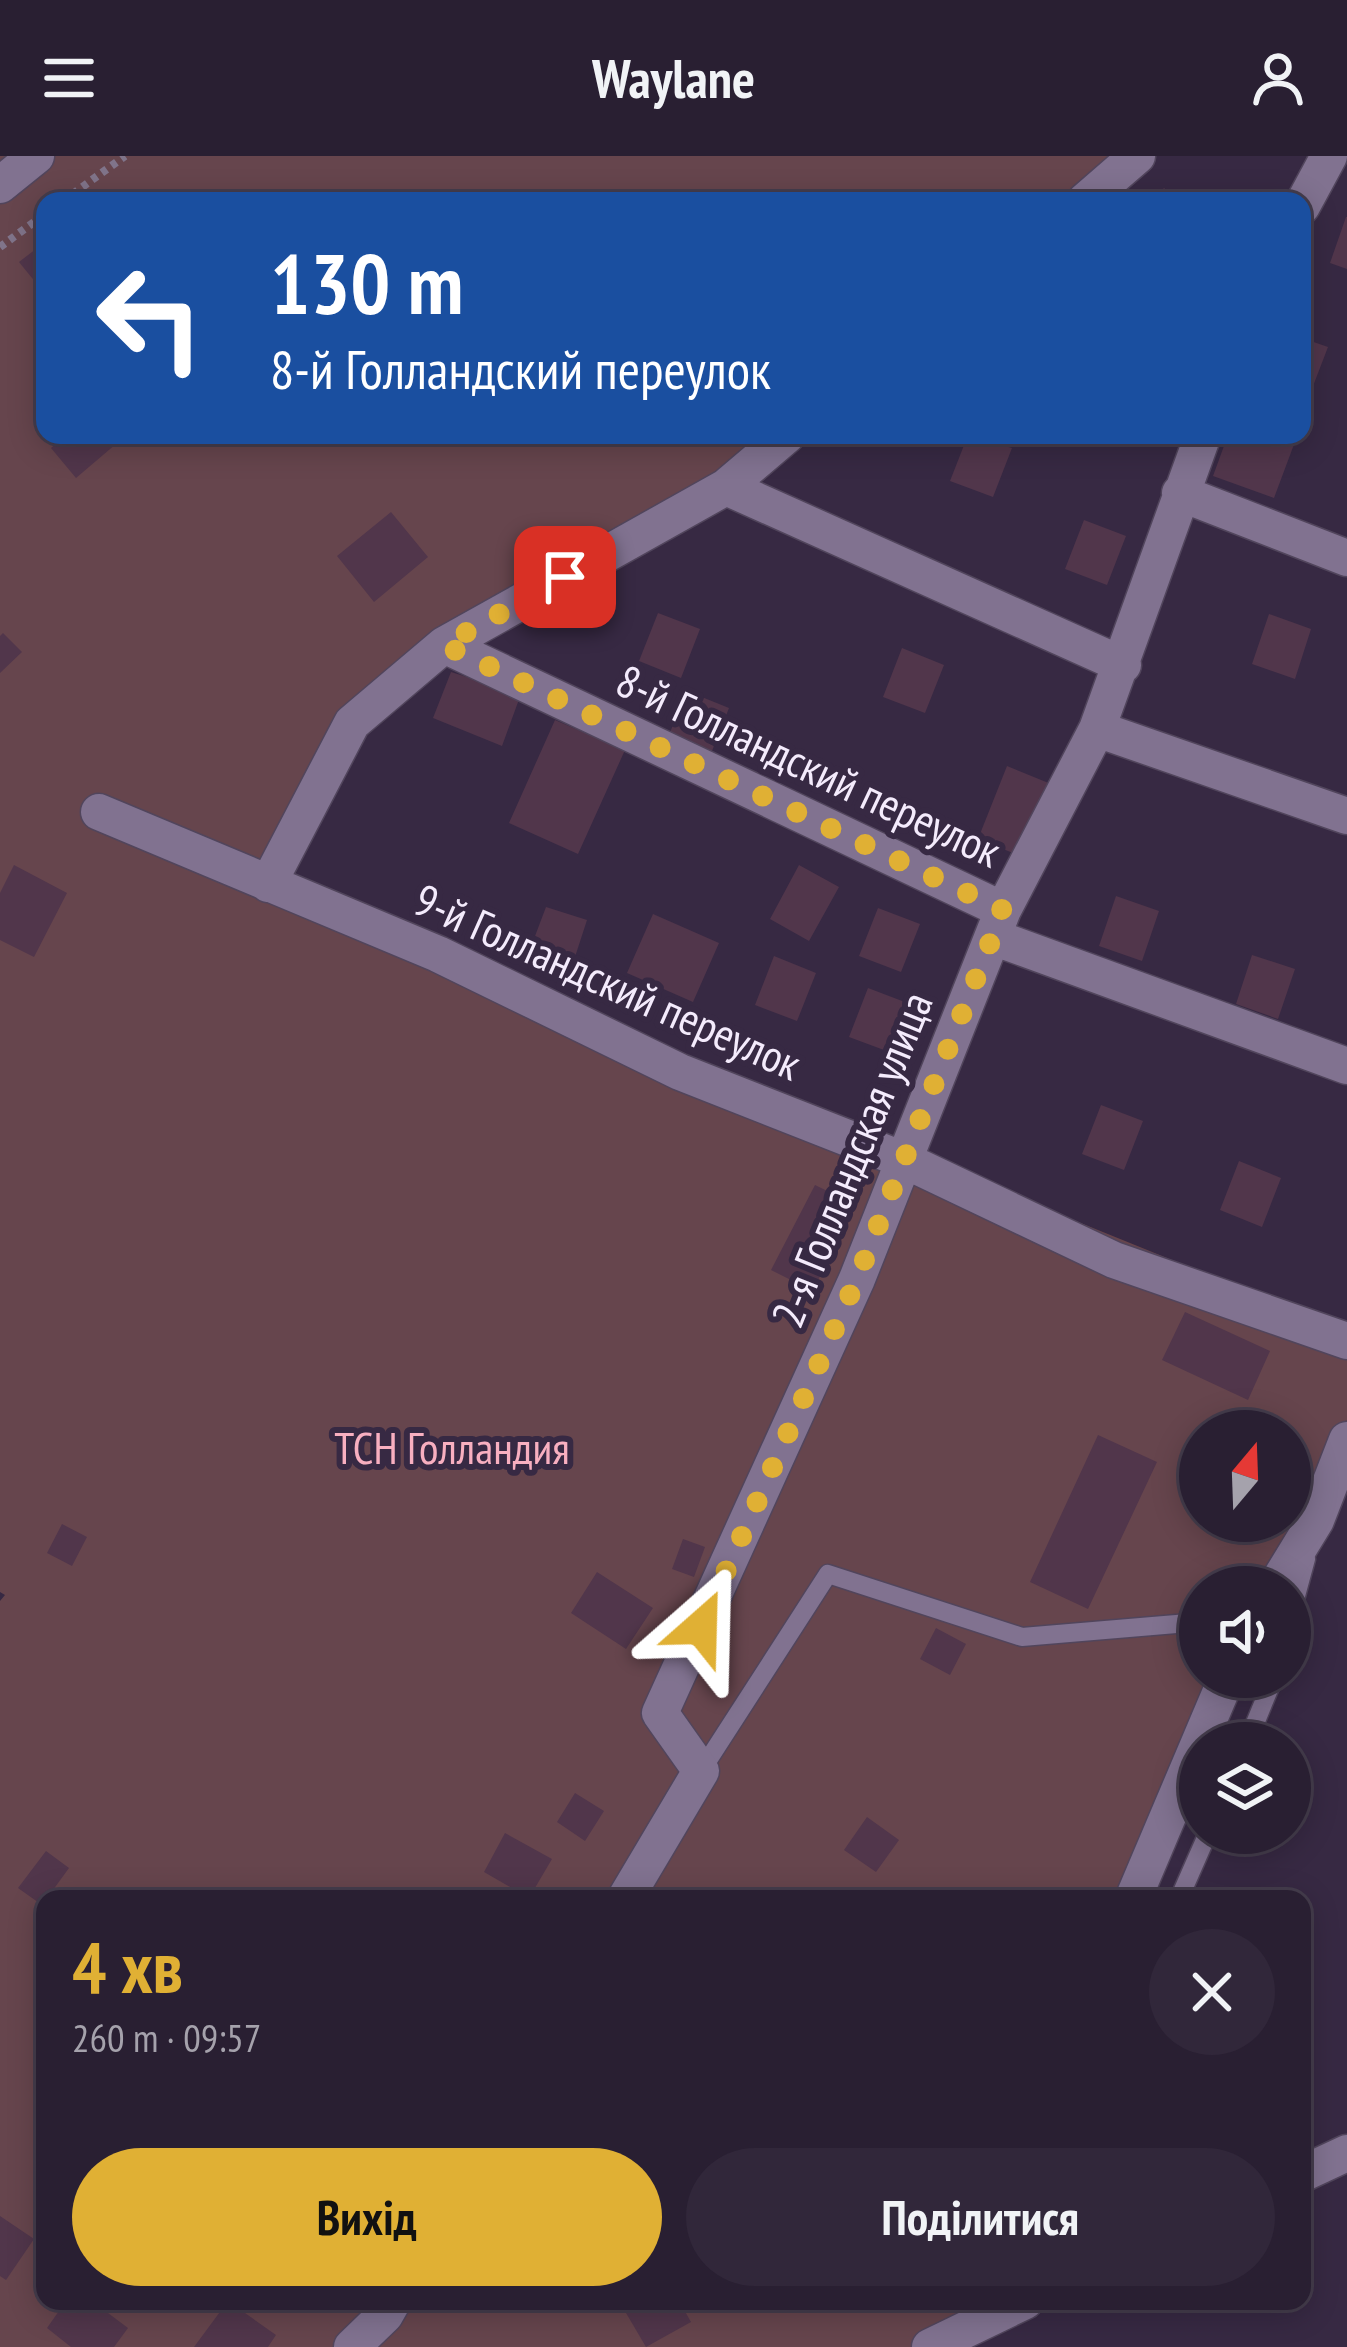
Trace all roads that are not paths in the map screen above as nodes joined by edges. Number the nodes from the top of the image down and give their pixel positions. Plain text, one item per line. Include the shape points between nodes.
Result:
1 (36, 156) edge
2 (1137, 156) edge
3 (1329, 156) edge
4 (0, 185) edge
5 (1095, 192) edge
6 (1310, 192) edge
7 (777, 444) edge
8 (1199, 444) edge
9 (727, 487) junction
10 (1180, 493) junction
11 (1347, 559) edge
12 (444, 645) junction
13 (1123, 664) junction
14 (1096, 729) junction
15 (98, 812) dead end
16 (1347, 816) edge
17 (268, 884) junction
18 (998, 924) junction
19 (1347, 1066) edge
20 (906, 1161) junction
21 (1347, 1341) edge
22 (1347, 1440) edge
23 (1316, 1520) junction
24 (1288, 1566) edge
25 (1304, 1566) edge
26 (1179, 1624) edge
27 (1218, 1698) edge
28 (701, 1771) junction
29 (1199, 1854) edge
30 (630, 1890) edge
31 (1137, 1890) edge
32 (1183, 1890) edge
33 (1347, 2153) edge
34 (1311, 2170) edge
35 (388, 2310) edge
36 (1003, 2310) edge
37 (942, 2344) edge
38 (352, 2347) edge

1 - 4 street
2 - 5 street
3 - 6 street
7 - 9 street
8 - 10 street, 2-я Голландская улица
9 - 12 street
9 - 13 street
10 - 11 street
10 - 13 street, 2-я Голландская улица
12 - 17 street via 352,723
12 - 18 street, 8-й Голландский переулок
13 - 14 street, 2-я Голландская улица
14 - 16 street
14 - 18 street, 2-я Голландская улица
15 - 17 street, 9-й Голландский переулок
17 - 20 street, 9-й Голландский переулок via 438,954 680,1072
18 - 19 street, 8-й Голландский переулок
18 - 20 street, 2-я Голландская улица
20 - 21 street, 9-й Голландский переулок via 1114,1260
20 - 28 street, 2-я Голландская улица via 660,1713
22 - 23 street
23 - 24 street
23 - 25 lane
26 - 28 lane via 1022,1637 828,1574
27 - 31 street
28 - 30 street
29 - 32 lane
33 - 34 street
35 - 38 street
36 - 37 street

